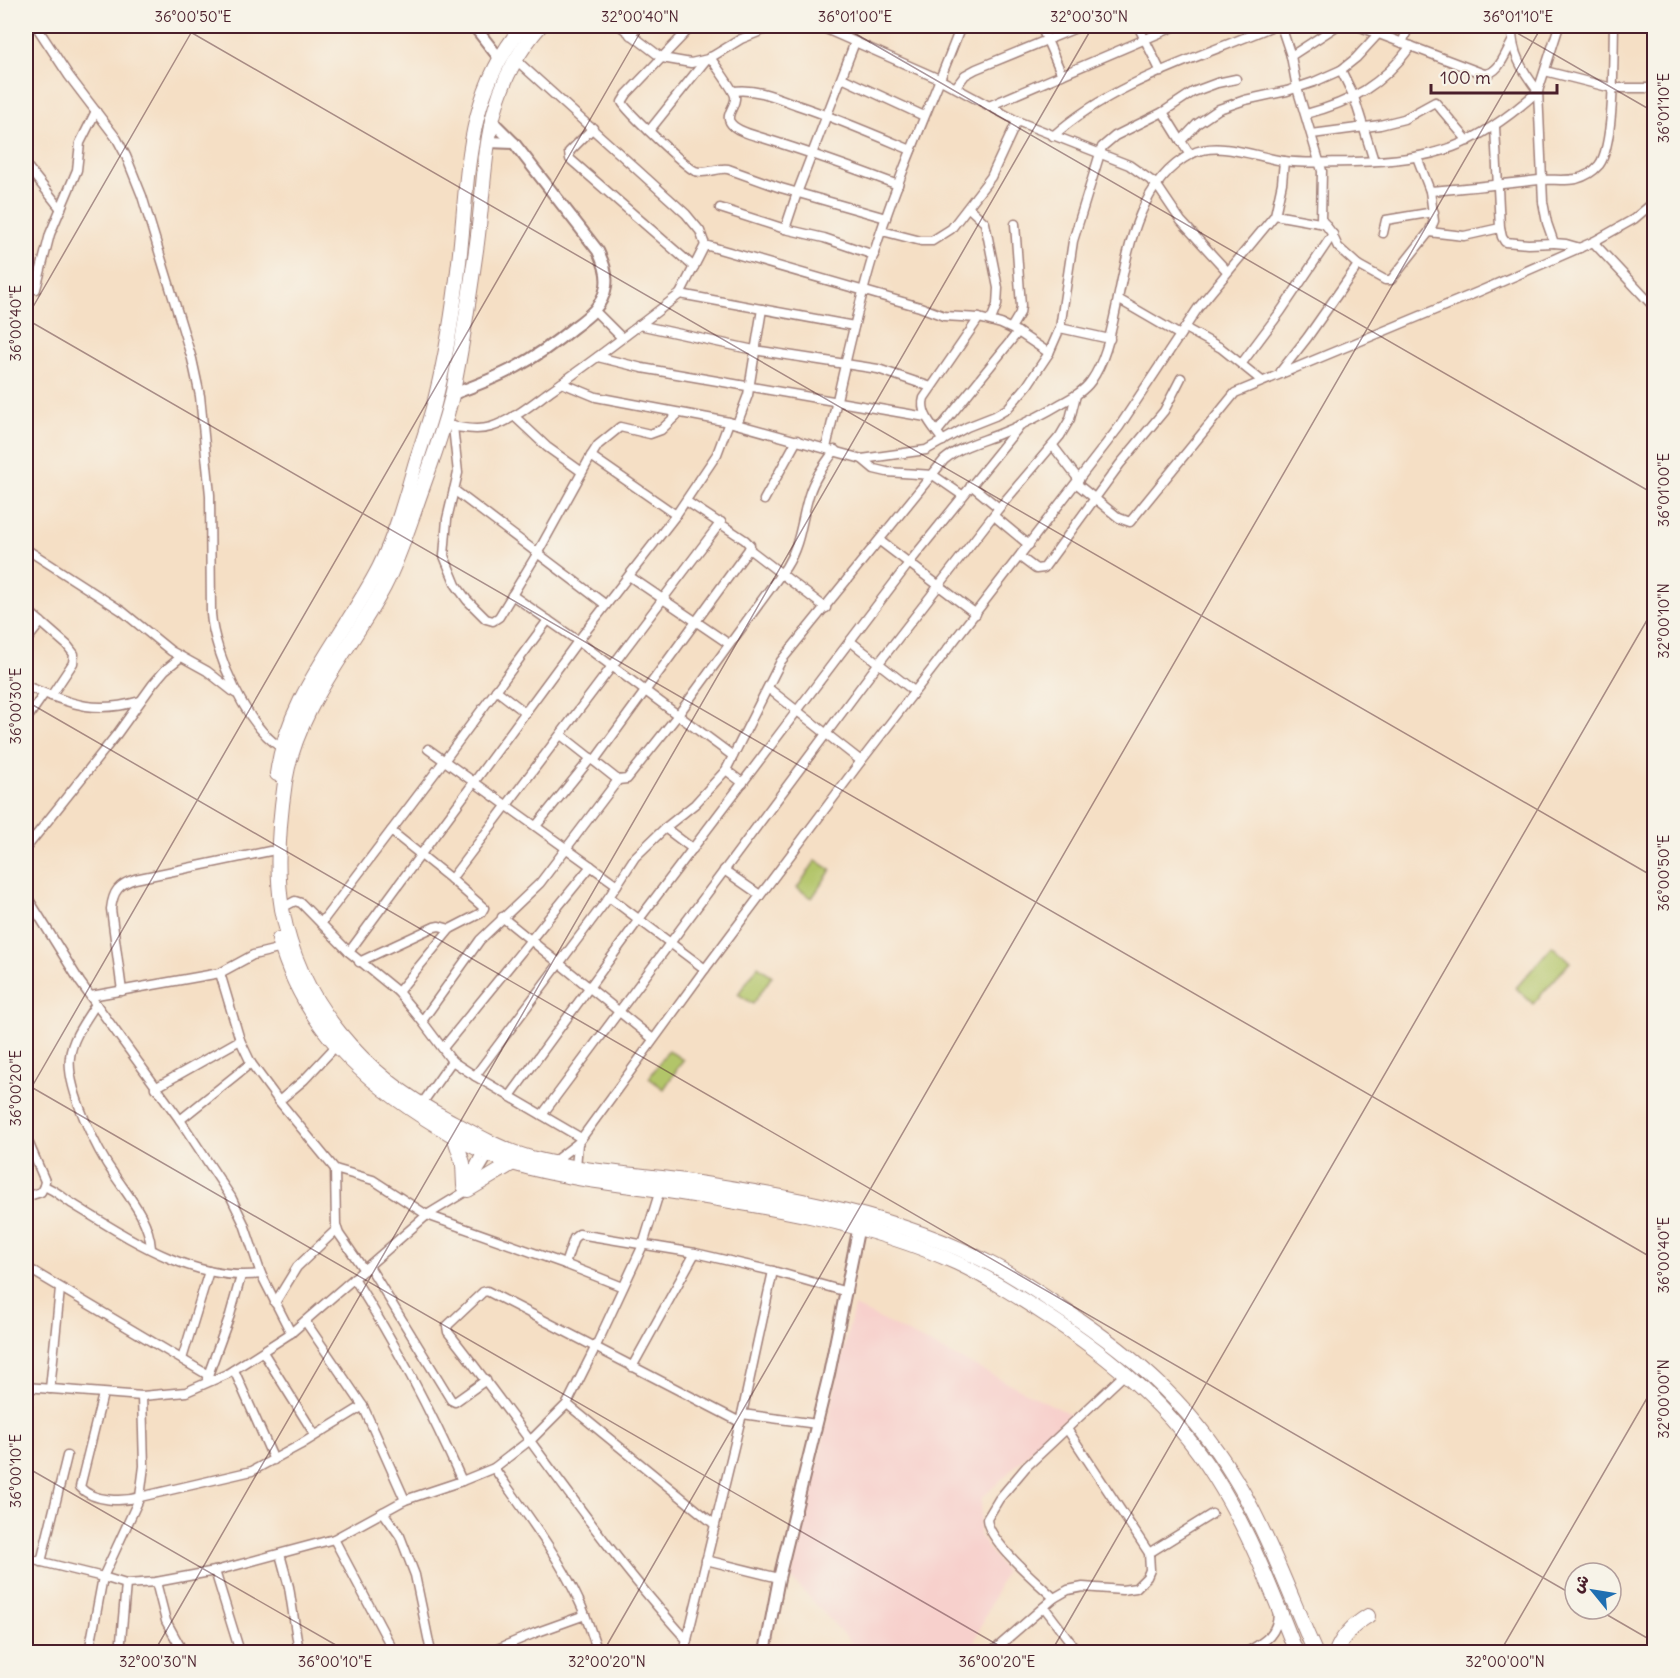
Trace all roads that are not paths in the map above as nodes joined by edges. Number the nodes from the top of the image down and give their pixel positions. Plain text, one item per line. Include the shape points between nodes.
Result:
1 (36, 26) edge
2 (474, 26) edge
3 (523, 26) edge
4 (540, 26) edge
5 (620, 26) edge
6 (638, 26) edge
7 (692, 26) edge
8 (774, 26) edge
9 (819, 26) edge
10 (975, 26) edge
11 (1041, 26) edge
12 (1081, 26) edge
13 (1138, 26) edge
14 (1176, 26) edge
15 (1273, 26) edge
16 (1281, 26) edge
17 (1337, 26) edge
18 (1358, 26) edge
19 (1409, 26) edge
20 (1512, 26) edge
21 (1559, 26) edge
22 (1614, 26) edge
23 (960, 28) edge
24 (630, 34) junction
25 (1378, 34) junction
26 (1145, 39) junction
27 (1047, 40) junction
28 (855, 42) junction
29 (1512, 42) junction
30 (1406, 44) junction
31 (1292, 56) junction
32 (499, 58) junction
33 (662, 58) junction
34 (708, 58) junction
35 (515, 59) junction
36 (1341, 70) junction
37 (1545, 71) junction
38 (1161, 72) junction
39 (1062, 75) junction
40 (842, 78) junction
41 (939, 79) junction
42 (1236, 79) dead end
43 (956, 87) junction
44 (1297, 88) junction
45 (1612, 88) junction
46 (1654, 88) edge
47 (733, 91) junction
48 (1538, 92) junction
49 (1354, 97) junction
50 (989, 106) junction
51 (96, 111) junction
52 (1163, 112) junction
53 (1306, 114) junction
54 (828, 115) junction
55 (924, 116) junction
56 (490, 120) junction
57 (1017, 121) junction
58 (1365, 126) junction
59 (1495, 127) junction
60 (593, 128) junction
61 (649, 131) junction
62 (1312, 134) junction
63 (1053, 136) junction
64 (1181, 141) junction
65 (1468, 141) junction
66 (488, 142) junction
67 (514, 143) junction
68 (911, 150) junction
69 (1098, 152) junction
70 (813, 153) junction
71 (1190, 154) junction
72 (1417, 157) junction
73 (1284, 161) junction
74 (1374, 161) junction
75 (1319, 162) junction
76 (26, 165) edge
77 (1542, 180) junction
78 (1156, 184) junction
79 (898, 185) junction
80 (1498, 185) junction
81 (1430, 191) junction
82 (797, 193) junction
83 (1654, 202) edge
84 (61, 208) junction
85 (720, 208) dead end
86 (969, 208) junction
87 (1434, 212) junction
88 (1275, 215) junction
89 (886, 218) junction
90 (1015, 224) dead end
91 (1324, 224) junction
92 (1500, 228) junction
93 (785, 229) junction
94 (882, 231) junction
95 (1430, 232) junction
96 (1383, 233) dead end
97 (1333, 234) junction
98 (1593, 242) junction
99 (1554, 243) junction
100 (705, 245) junction
101 (1580, 248) junction
102 (874, 255) junction
103 (459, 265) junction
104 (1358, 265) junction
105 (473, 266) junction
106 (694, 267) junction
107 (1227, 271) junction
108 (36, 289) dead end
109 (863, 292) junction
110 (680, 294) junction
111 (1118, 299) junction
112 (1653, 303) edge
113 (762, 309) junction
114 (595, 311) junction
115 (979, 318) junction
116 (991, 320) junction
117 (639, 325) junction
118 (854, 326) junction
119 (1060, 328) junction
120 (1014, 330) junction
121 (1183, 332) junction
122 (621, 337) junction
123 (1110, 339) junction
124 (754, 350) junction
125 (1049, 353) junction
126 (598, 357) junction
127 (1242, 363) junction
128 (845, 364) junction
129 (1279, 374) junction
130 (1181, 378) dead end
131 (1262, 381) junction
132 (562, 383) junction
133 (749, 386) junction
134 (931, 387) junction
135 (453, 394) junction
136 (1076, 395) junction
137 (837, 402) junction
138 (679, 412) junction
139 (514, 416) junction
140 (926, 417) junction
141 (733, 423) junction
142 (448, 425) junction
143 (1020, 425) junction
144 (937, 432) junction
145 (797, 440) junction
146 (944, 441) junction
147 (1053, 446) junction
148 (826, 448) junction
149 (835, 450) junction
150 (591, 456) junction
151 (862, 459) junction
152 (582, 472) junction
153 (933, 475) junction
154 (1078, 482) junction
155 (971, 485) junction
156 (454, 490) junction
157 (962, 495) junction
158 (1095, 499) junction
159 (764, 500) dead end
160 (686, 501) junction
161 (999, 508) junction
162 (676, 515) junction
163 (994, 516) junction
164 (721, 522) junction
165 (880, 541) junction
166 (1029, 545) junction
167 (26, 549) edge
168 (749, 549) junction
169 (537, 554) junction
170 (1020, 557) junction
171 (909, 563) junction
172 (781, 574) junction
173 (629, 576) junction
174 (940, 586) junction
175 (512, 595) junction
176 (664, 598) junction
177 (606, 605) junction
178 (826, 608) junction
179 (26, 609) edge
180 (976, 614) junction
181 (548, 620) junction
182 (696, 620) junction
183 (41, 622) junction
184 (26, 641) edge
185 (578, 641) junction
186 (850, 641) junction
187 (729, 644) junction
188 (181, 657) junction
189 (329, 661) junction
190 (878, 664) junction
191 (613, 666) junction
192 (26, 681) edge
193 (26, 686) edge
194 (768, 688) junction
195 (496, 690) junction
196 (645, 690) junction
197 (914, 692) junction
198 (44, 693) junction
199 (238, 695) junction
200 (140, 701) junction
201 (797, 711) junction
202 (526, 713) junction
203 (678, 715) junction
204 (26, 720) edge
205 (825, 734) junction
206 (561, 735) junction
207 (282, 748) junction
208 (428, 749) dead end
209 (733, 756) junction
210 (592, 760) junction
211 (444, 761) junction
212 (861, 761) junction
213 (726, 770) junction
214 (618, 780) junction
215 (475, 783) junction
216 (743, 783) junction
217 (506, 806) junction
218 (536, 826) junction
219 (665, 828) junction
220 (391, 831) junction
221 (26, 848) edge
222 (568, 849) junction
223 (693, 849) junction
224 (270, 851) junction
225 (421, 856) junction
226 (591, 866) junction
227 (724, 870) junction
228 (451, 879) junction
229 (617, 885) junction
230 (26, 895) edge
231 (760, 895) junction
232 (609, 897) junction
233 (282, 908) junction
234 (502, 917) junction
235 (640, 918) junction
236 (321, 923) junction
237 (450, 928) junction
238 (530, 940) junction
239 (671, 942) junction
240 (282, 948) junction
241 (349, 952) junction
242 (359, 962) junction
243 (560, 964) junction
244 (705, 969) junction
245 (220, 973) junction
246 (590, 988) junction
247 (122, 991) junction
248 (398, 992) junction
249 (91, 996) junction
250 (96, 1004) junction
251 (619, 1012) junction
252 (422, 1021) junction
253 (26, 1025) edge
254 (26, 1032) edge
255 (653, 1039) junction
256 (240, 1040) junction
257 (336, 1046) junction
258 (443, 1048) junction
259 (452, 1061) junction
260 (251, 1063) junction
261 (475, 1076) junction
262 (155, 1088) junction
263 (510, 1096) junction
264 (279, 1101) junction
265 (421, 1105) junction
266 (543, 1115) junction
267 (180, 1120) junction
268 (454, 1136) junction
269 (26, 1137) edge
270 (579, 1141) junction
271 (488, 1147) junction
272 (553, 1162) junction
273 (513, 1163) junction
274 (335, 1168) junction
275 (576, 1168) junction
276 (44, 1186) junction
277 (465, 1189) junction
278 (660, 1190) junction
279 (28, 1194) edge
280 (427, 1215) junction
281 (861, 1215) junction
282 (337, 1229) junction
283 (859, 1229) junction
284 (643, 1245) junction
285 (151, 1248) junction
286 (695, 1253) junction
287 (565, 1264) junction
288 (994, 1265) junction
289 (26, 1267) edge
290 (366, 1268) junction
291 (209, 1271) junction
292 (773, 1271) junction
293 (261, 1274) junction
294 (241, 1276) junction
295 (354, 1278) junction
296 (987, 1278) junction
297 (624, 1287) junction
298 (60, 1289) junction
299 (847, 1292) junction
300 (275, 1303) junction
301 (305, 1321) junction
302 (291, 1333) junction
303 (595, 1348) junction
304 (263, 1352) junction
305 (182, 1359) junction
306 (632, 1367) junction
307 (234, 1370) junction
308 (1126, 1373) junction
309 (208, 1375) junction
310 (486, 1380) junction
311 (204, 1386) junction
312 (26, 1387) edge
313 (50, 1389) junction
314 (103, 1394) junction
315 (142, 1396) junction
316 (567, 1404) junction
317 (363, 1406) junction
318 (741, 1418) junction
319 (817, 1424) junction
320 (1067, 1429) junction
321 (315, 1435) junction
322 (529, 1441) junction
323 (67, 1456) dead end
324 (274, 1460) junction
325 (494, 1468) junction
326 (462, 1481) junction
327 (140, 1497) junction
328 (405, 1500) junction
329 (383, 1512) junction
330 (1212, 1514) dead end
331 (714, 1524) junction
332 (334, 1539) junction
333 (1149, 1553) junction
334 (280, 1554) junction
335 (26, 1558) edge
336 (706, 1560) junction
337 (41, 1562) junction
338 (215, 1571) junction
339 (103, 1576) junction
340 (779, 1578) junction
341 (156, 1582) junction
342 (126, 1584) junction
343 (1054, 1598) junction
344 (1044, 1607) junction
345 (1277, 1609) junction
346 (585, 1615) junction
347 (1368, 1616) dead end
348 (1307, 1634) junction
349 (687, 1640) junction
350 (1293, 1646) edge
351 (89, 1653) edge
352 (120, 1653) edge
353 (183, 1653) edge
354 (240, 1653) edge
355 (299, 1653) edge
356 (394, 1653) edge
357 (431, 1653) edge
358 (490, 1653) edge
359 (598, 1653) edge
360 (684, 1653) edge
361 (765, 1653) edge
362 (992, 1653) edge
363 (1078, 1653) edge
364 (1247, 1653) edge
365 (1315, 1653) edge
366 (1336, 1653) edge

1 - 51 street
2 - 32 street
3 - 32 main road
4 - 35 main road
5 - 24 street
6 - 24 street
7 - 33 street
8 - 34 street
9 - 28 street
10 - 23 street
11 - 27 street
12 - 27 street
13 - 26 street
14 - 26 street
15 - 38 street
16 - 31 street
17 - 31 street
18 - 25 street
19 - 30 street
20 - 29 street
21 - 37 street
22 - 45 street
23 - 41 street
24 - 33 street
25 - 30 street
25 - 36 street
26 - 38 street
26 - 39 street
27 - 39 street
27 - 43 street via 976,69
28 - 40 street
28 - 41 street
29 - 30 street via 1497,68 1488,74
29 - 48 street via 1522,68
30 - 49 street via 1399,61 1378,82
31 - 44 street
32 - 103 main road via 475,120
33 - 34 street via 682,63
33 - 61 street via 622,102
34 - 47 street
34 - 61 street
35 - 56 main road
35 - 60 street
36 - 44 street
36 - 49 street
37 - 45 street
37 - 48 street
38 - 63 street via 1086,110
39 - 50 street
40 - 54 street
40 - 55 street
41 - 43 street
41 - 55 street
42 - 52 street via 1203,88
43 - 50 street
44 - 53 street
44 - 64 street via 1218,109
45 - 46 street
45 - 77 street via 1607,146 1599,165 1574,179
47 - 54 street via 752,90
47 - 70 street via 736,99 729,121 735,127
48 - 59 street
48 - 77 street
49 - 53 street
49 - 58 street
50 - 57 street
51 - 84 street via 80,143 77,170
51 - 199 street via 122,148 142,196 192,359 209,475 212,625
52 - 64 street
52 - 69 street via 1115,136
53 - 62 street
54 - 68 street
54 - 70 street
55 - 68 street
56 - 66 main road
56 - 67 street
57 - 63 street
57 - 86 street via 991,177
58 - 62 street
58 - 65 street via 1404,119 1437,102
58 - 74 street
59 - 65 street
59 - 80 street
60 - 100 street via 686,214 700,231
60 - 106 street via 569,152 570,159
61 - 82 street via 694,171 728,169
62 - 75 street
63 - 69 street
64 - 71 street
65 - 72 street
66 - 67 street
66 - 105 main road
67 - 114 street via 598,250 606,270 606,285
68 - 79 street
69 - 78 street via 1129,165
69 - 119 street via 1073,241
70 - 79 street
70 - 82 street
71 - 73 street via 1220,149
71 - 78 street
72 - 74 street
72 - 81 street
73 - 75 street
73 - 88 street
74 - 75 street
75 - 91 street via 1323,176 1320,216
76 - 84 street
77 - 80 street
77 - 99 street via 1545,216
78 - 107 street via 1181,221
78 - 111 street via 1133,234
79 - 89 street
80 - 81 street
80 - 92 street
81 - 87 street
82 - 89 street
82 - 93 street
83 - 98 street via 1634,219
84 - 108 street
85 - 93 street
86 - 94 street via 951,230 932,241
86 - 116 street via 985,223 996,277 999,300
87 - 95 street
87 - 96 street via 1386,220
88 - 91 street
88 - 107 street
89 - 94 street
90 - 120 street via 1021,306
91 - 97 street
92 - 95 street via 1464,237
92 - 99 street via 1506,242
93 - 102 street
94 - 102 street
95 - 104 street via 1391,280
97 - 104 street via 1338,247
97 - 127 street
98 - 101 street
98 - 112 street
99 - 101 street
100 - 106 street
100 - 109 street
101 - 129 street
102 - 109 street
103 - 105 main road
103 - 189 main road via 436,397 401,513 380,566
104 - 129 street
105 - 135 main road
106 - 110 street
107 - 121 street
109 - 115 street via 944,316
109 - 118 street
110 - 113 street
110 - 117 street
111 - 121 street
111 - 123 street
113 - 118 street
113 - 124 street
114 - 122 street
114 - 135 street via 531,360
115 - 116 street
115 - 134 street
116 - 120 street
117 - 122 street
117 - 124 street
118 - 128 street
119 - 123 street
119 - 125 street
120 - 125 street
120 - 144 street
121 - 127 street via 1214,343
121 - 154 street
122 - 126 street
123 - 136 street via 1101,365
124 - 128 street
124 - 133 street
125 - 146 street via 1006,409
126 - 132 street
126 - 133 street
127 - 131 street
128 - 134 street via 878,369
128 - 137 street
129 - 131 street
130 - 158 street via 1164,411
131 - 158 street via 1233,394 1130,522 1123,521
132 - 138 street via 596,397
132 - 139 street
133 - 137 street
133 - 141 street via 746,401
134 - 140 street via 922,403
135 - 142 main road
136 - 143 street
136 - 147 street via 1066,426
137 - 140 street
137 - 148 street
138 - 141 street
138 - 150 street via 661,430 650,434 620,427
139 - 142 street via 482,429
139 - 152 street
140 - 144 street
141 - 145 street
141 - 160 street
142 - 156 street via 458,467
142 - 189 main road via 394,565 368,614
143 - 153 street via 957,451
143 - 155 street
144 - 146 street
145 - 148 street
145 - 159 street
146 - 151 street via 914,453
147 - 154 street
147 - 161 street
148 - 149 street
149 - 151 street
149 - 172 street via 814,482 796,550
150 - 152 street
150 - 162 street
151 - 153 street via 874,469 887,472
152 - 169 street
153 - 157 street
153 - 165 street
154 - 158 street
154 - 166 street
155 - 157 street
155 - 161 street
156 - 169 street
156 - 175 street via 444,556 456,585 478,613 490,621 499,617
157 - 171 street
158 - 170 street via 1044,568 1036,569
160 - 162 street
160 - 164 street
161 - 163 street
162 - 173 street
163 - 166 street
163 - 174 street
164 - 168 street via 748,542
164 - 176 street
165 - 171 street
165 - 178 street
166 - 170 street
167 - 188 street via 122,611
168 - 172 street
168 - 182 street
169 - 175 street
169 - 177 street
170 - 180 street
171 - 174 street
171 - 186 street
172 - 178 street
172 - 187 street
173 - 176 street
173 - 177 street
174 - 180 street
174 - 190 street
175 - 181 street
176 - 182 street
176 - 191 street
177 - 185 street
178 - 194 street via 781,661
179 - 183 street
180 - 197 street
181 - 185 street
181 - 195 street
182 - 187 street
182 - 196 street
183 - 184 street
183 - 198 street via 74,654 73,663
185 - 191 street
185 - 202 street
186 - 190 street
186 - 201 street
187 - 203 street
188 - 199 street
188 - 200 street
189 - 207 main road via 299,704
189 - 233 main road via 290,759 279,833
190 - 197 street
190 - 205 street
191 - 196 street
191 - 206 street
192 - 198 street
193 - 198 street
194 - 201 street
194 - 209 street
195 - 202 street
195 - 211 street
196 - 203 street
196 - 210 street
197 - 212 street
198 - 200 street via 102,708
198 - 204 street
199 - 207 street via 261,731
200 - 221 street
201 - 205 street
201 - 216 street
202 - 215 street
203 - 209 street
203 - 214 street via 627,779
205 - 212 street
205 - 227 street
206 - 210 street
206 - 217 street
207 - 224 main road
208 - 211 street
209 - 213 street
210 - 214 street
210 - 218 street
211 - 215 street
211 - 220 street
212 - 231 street
213 - 216 street
213 - 219 street via 695,804
214 - 222 street
215 - 217 street
215 - 225 street
216 - 223 street
217 - 218 street
217 - 228 street
218 - 222 street
219 - 223 street
219 - 229 street via 635,856
220 - 225 street
220 - 236 street
222 - 226 street
222 - 234 street via 540,883
223 - 235 street
224 - 240 main road via 274,915
224 - 247 street via 119,885 111,909
225 - 228 street
225 - 241 street
226 - 229 street
226 - 238 street
227 - 231 street
227 - 239 street
228 - 237 street via 484,909
229 - 232 street
230 - 249 street
231 - 244 street
232 - 235 street
232 - 243 street
233 - 236 street via 298,901
233 - 265 main road via 292,948 334,1028 380,1075
234 - 238 street
234 - 252 street via 480,940
235 - 239 street
235 - 246 street
236 - 241 street
237 - 242 street via 434,927
237 - 248 street
238 - 243 street
238 - 258 street
239 - 244 street
239 - 251 street
240 - 245 street via 247,958
240 - 257 main road via 314,1016
241 - 242 street
242 - 248 street
243 - 246 street
243 - 261 street
244 - 255 street
245 - 247 street
245 - 256 street
246 - 251 street
246 - 263 street
247 - 249 street
248 - 252 street
249 - 250 street
250 - 262 street
250 - 285 street via 74,1044 71,1078 99,1151 140,1213
251 - 255 street
251 - 266 street
252 - 258 street
253 - 254 street
255 - 270 street
256 - 260 street
256 - 262 street
257 - 264 street
257 - 268 main road via 376,1084
258 - 259 street
259 - 261 street
259 - 265 street
260 - 264 street
260 - 267 street
261 - 263 street
262 - 267 street
263 - 266 street
264 - 274 street
265 - 271 main road
266 - 270 street
267 - 293 street via 231,1197
268 - 271 main road
268 - 277 main road via 463,1163
269 - 276 street
270 - 272 street
270 - 275 street
271 - 272 main road
271 - 273 main road
271 - 277 street
272 - 275 main road
273 - 277 main road
273 - 278 main road via 570,1177
274 - 280 street via 373,1180
274 - 282 street
275 - 281 main road via 696,1182
276 - 279 street via 41,1192
276 - 285 street
277 - 280 street
278 - 283 main road via 759,1206
278 - 284 street
280 - 287 street
280 - 290 street
281 - 283 street
281 - 288 main road via 932,1237
282 - 290 street
282 - 300 street via 297,1267
283 - 296 main road via 927,1250
283 - 299 street
284 - 286 street
284 - 287 street via 578,1234
284 - 297 street
285 - 291 street
286 - 292 street
286 - 306 street
287 - 297 street
288 - 296 main road
288 - 348 main road via 1102,1334 1182,1406 1244,1494
289 - 298 street
290 - 295 street
290 - 310 street via 451,1400 455,1402
291 - 294 street
291 - 305 street
292 - 299 street
292 - 318 street
293 - 294 street
293 - 300 street
294 - 309 street
295 - 301 street
295 - 326 street via 430,1411
296 - 308 main road via 1094,1347
297 - 303 street
298 - 305 street
298 - 313 street
299 - 319 street
300 - 302 street
301 - 302 street
301 - 317 street
302 - 304 street
303 - 306 street
303 - 310 street via 484,1292 447,1328
303 - 316 street
304 - 307 street
304 - 321 street
305 - 309 street
306 - 318 street
307 - 311 street
307 - 324 street
308 - 320 street
308 - 345 main road via 1174,1421 1215,1476 1247,1536
309 - 311 street
310 - 322 street
311 - 315 street via 186,1392
312 - 313 street
313 - 314 street
314 - 315 street
314 - 327 street via 80,1486 84,1491 115,1500
315 - 327 street via 144,1466
316 - 322 street
316 - 331 street
317 - 321 street
317 - 328 street
318 - 319 street
318 - 331 street
319 - 340 street
320 - 333 street
320 - 343 street via 1013,1480 987,1519 990,1530 1015,1561
321 - 324 street
322 - 325 street
322 - 349 street
323 - 337 street
324 - 327 street via 238,1475
325 - 326 street
325 - 346 street via 548,1547
326 - 328 street
327 - 339 street
328 - 329 street
329 - 332 street
329 - 357 street via 400,1536 415,1575
330 - 333 street
331 - 336 street
332 - 334 street
332 - 356 street
333 - 343 street via 1150,1570 1136,1588 1083,1587
334 - 338 street
334 - 355 street
335 - 337 street
336 - 340 street
336 - 349 street
337 - 339 street
338 - 341 street
338 - 354 street
339 - 342 street
339 - 351 street
340 - 361 street
341 - 342 street
341 - 353 street via 166,1621
342 - 352 street
343 - 344 street
344 - 362 street
344 - 363 street
345 - 350 main road
345 - 364 street via 1273,1633
346 - 358 street
346 - 359 street
347 - 366 main road via 1348,1631
348 - 350 main road
348 - 365 main road
349 - 360 street

